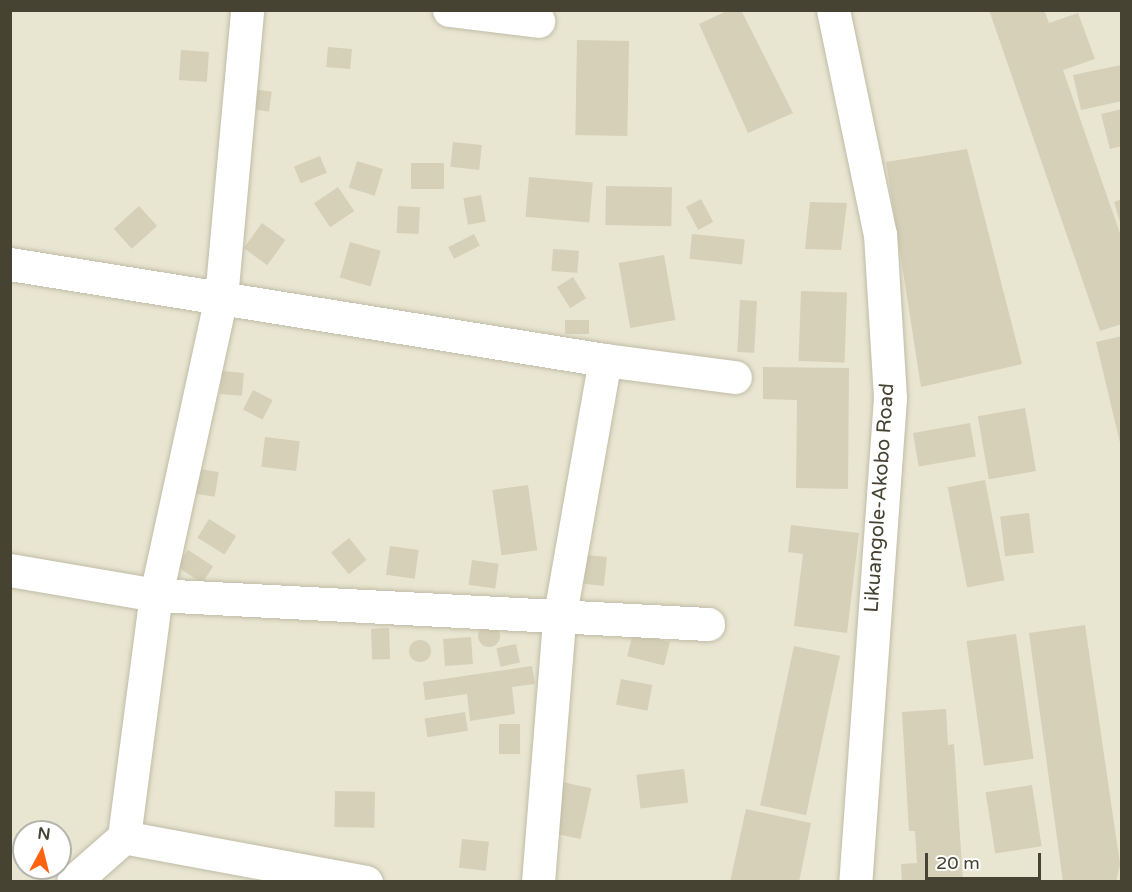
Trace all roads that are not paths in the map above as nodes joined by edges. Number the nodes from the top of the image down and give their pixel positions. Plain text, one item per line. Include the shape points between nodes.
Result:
1 (247, 10) edge
2 (449, 10) edge
3 (834, 10) edge
4 (538, 21) dead end
5 (10, 264) edge
6 (221, 298) junction
7 (605, 360) junction
8 (735, 377) dead end
9 (10, 570) edge
10 (156, 595) junction
11 (559, 620) junction
12 (708, 624) dead end
13 (124, 837) junction
14 (73, 882) edge
15 (366, 882) edge
16 (538, 882) edge
17 (855, 882) edge

1 - 6 street
2 - 4 street
3 - 17 street, Likuangole-Akobo Road via 880,234 890,398
5 - 6 street
6 - 7 street
6 - 10 street
7 - 8 street
7 - 11 street
9 - 10 street
10 - 11 street
10 - 13 street
11 - 12 street
11 - 16 street
13 - 14 street
13 - 15 street

